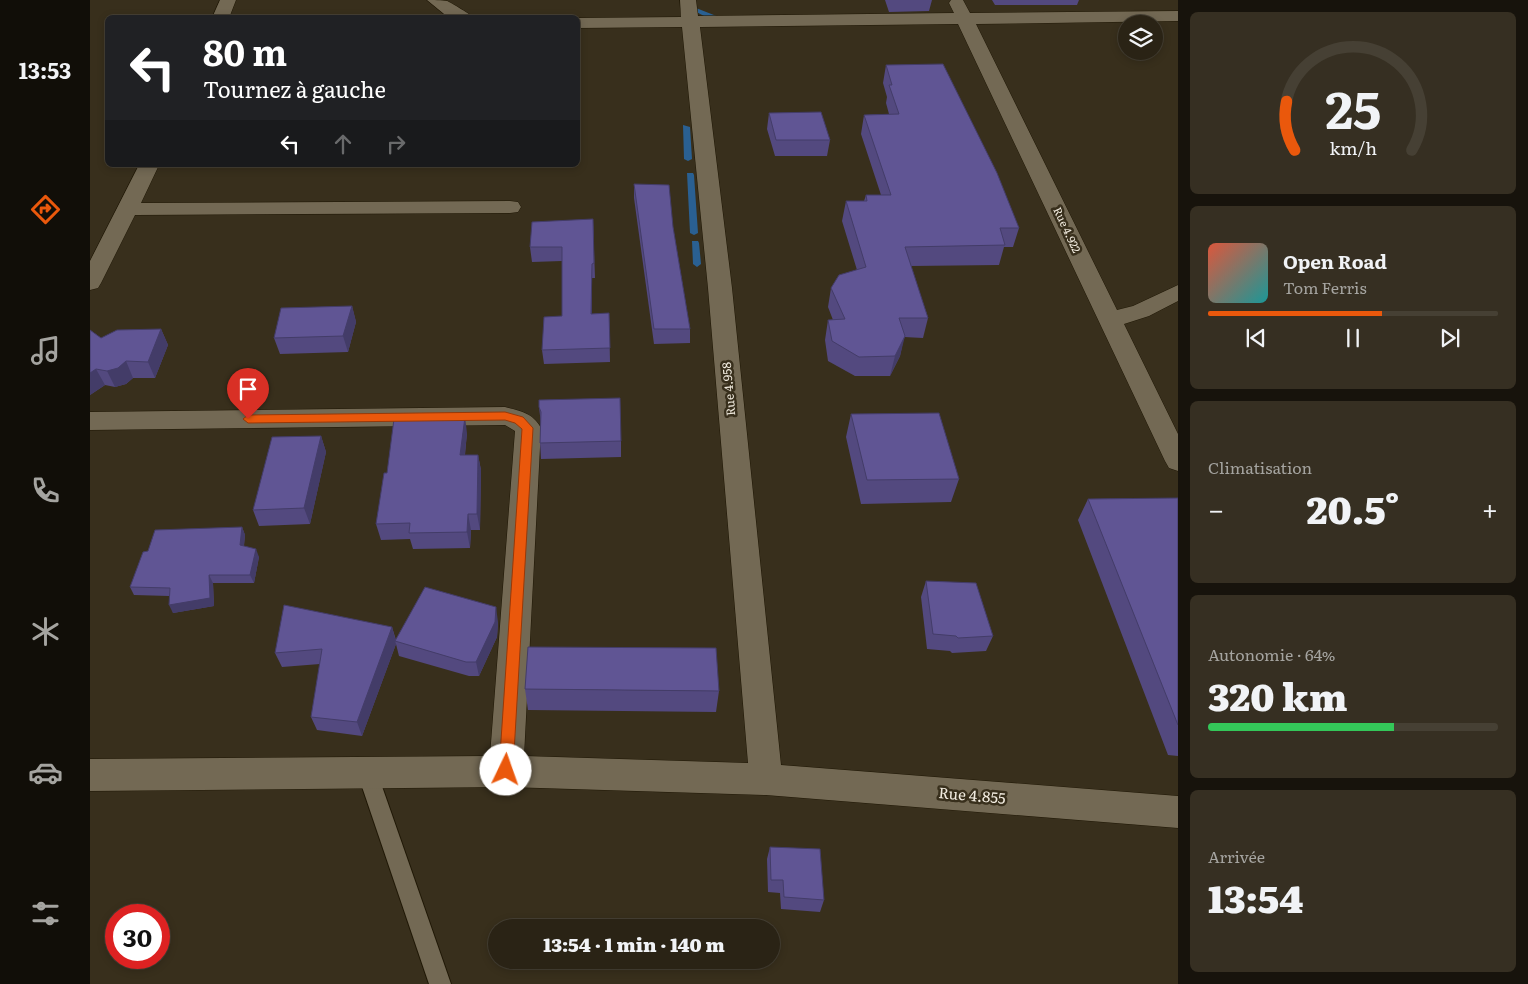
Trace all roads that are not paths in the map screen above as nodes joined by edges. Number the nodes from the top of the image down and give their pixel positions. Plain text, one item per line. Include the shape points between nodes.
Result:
1 (228, 0) edge
2 (435, 0) edge
3 (960, 9) edge
4 (689, 11) edge
5 (221, 15) edge
6 (460, 15) edge
7 (1178, 16) edge
8 (580, 23) edge
9 (148, 167) edge
10 (510, 207) dead end
11 (127, 210) junction
12 (90, 283) edge
13 (1178, 292) edge
14 (1110, 320) junction
15 (90, 421) edge
16 (1178, 461) edge
17 (506, 770) junction
18 (367, 772) junction
19 (90, 776) edge
20 (766, 780) junction
21 (1178, 812) edge
22 (440, 984) edge

1 - 5 street
2 - 6 street
3 - 4 street
3 - 7 street
3 - 14 street, Rue 4.922
4 - 8 street
4 - 20 street, Rue 4.958 via 721,298
9 - 11 street
10 - 11 street
11 - 12 street
13 - 14 street via 1140,311
14 - 16 street, Rue 4.922
15 - 17 street via 505,416 519,420 528,428
17 - 18 street, Rue 4.855
17 - 20 street, Rue 4.855
18 - 19 street, Rue 4.855
18 - 22 lane
20 - 21 street, Rue 4.855

